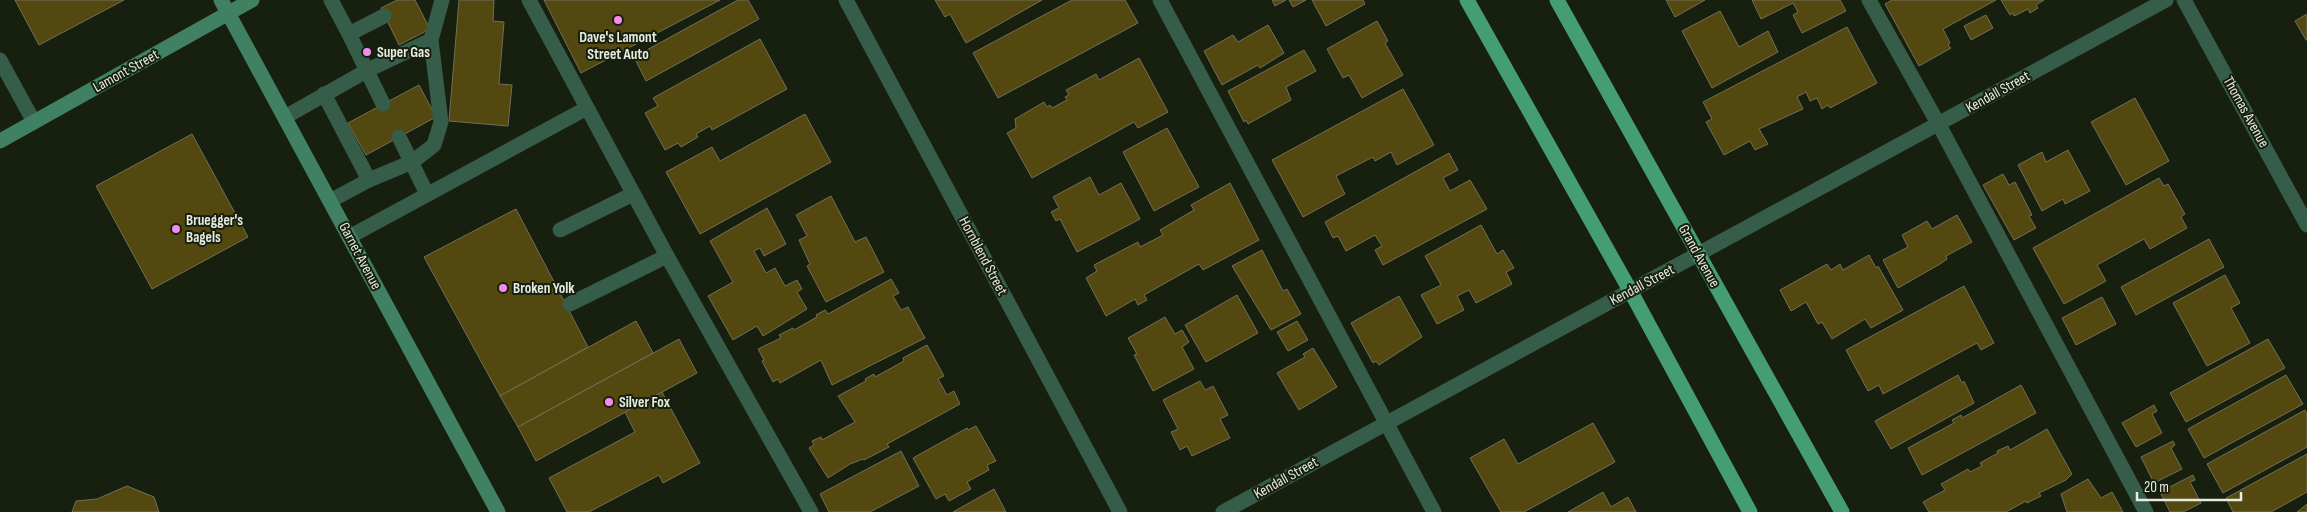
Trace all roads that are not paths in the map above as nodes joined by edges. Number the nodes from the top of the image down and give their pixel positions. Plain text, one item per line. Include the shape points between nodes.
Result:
1 (252, 0) edge
2 (330, 0) edge
3 (442, 0) edge
4 (529, 0) edge
5 (846, 0) edge
6 (1160, 0) edge
7 (1467, 0) edge
8 (1557, 0) edge
9 (1869, 0) edge
10 (2166, 0) edge
11 (2184, 0) edge
12 (225, 7) edge
13 (384, 16) dead end
14 (349, 34) junction
15 (431, 40) junction
16 (0, 60) edge
17 (368, 70) junction
18 (324, 94) junction
19 (383, 104) dead end
20 (587, 108) junction
21 (285, 117) junction
22 (34, 122) junction
23 (1939, 125) junction
24 (399, 137) dead end
25 (0, 141) edge
26 (412, 162) junction
27 (369, 180) junction
28 (427, 194) junction
29 (633, 194) junction
30 (330, 201) junction
31 (2307, 225) edge
32 (560, 230) dead end
33 (349, 236) junction
34 (1698, 255) junction
35 (667, 256) junction
36 (1631, 292) junction
37 (570, 304) dead end
38 (1386, 423) junction
39 (498, 512) edge
40 (811, 512) edge
41 (1120, 512) edge
42 (1223, 512) edge
43 (1434, 512) edge
44 (1750, 512) edge
45 (1842, 512) edge
46 (2146, 512) edge

1 - 12 main road, Lamont Street
2 - 14 street
3 - 15 street
4 - 20 street
5 - 41 street, Hornblend Street
6 - 38 street
7 - 36 main road
8 - 34 main road, Grand Avenue
9 - 23 street
10 - 23 street, Kendall Street
11 - 31 street, Thomas Avenue
12 - 21 main road, Garnet Avenue
12 - 22 main road, Lamont Street
13 - 14 street
14 - 17 street
15 - 17 street
15 - 26 street via 442,122 434,145
16 - 22 street
17 - 18 street
17 - 19 street
18 - 21 street
18 - 27 street
20 - 28 street
20 - 29 street
21 - 30 main road, Garnet Avenue
22 - 25 main road, Lamont Street
23 - 34 street, Kendall Street
23 - 46 street
24 - 26 street
26 - 27 street
26 - 28 street
27 - 30 street
28 - 33 street
29 - 32 street
29 - 35 street
30 - 33 main road, Garnet Avenue
33 - 39 main road, Garnet Avenue
34 - 36 street, Kendall Street
34 - 45 main road, Grand Avenue
35 - 37 street
35 - 40 street
36 - 38 street, Kendall Street
36 - 44 main road
38 - 42 street, Kendall Street
38 - 43 street

